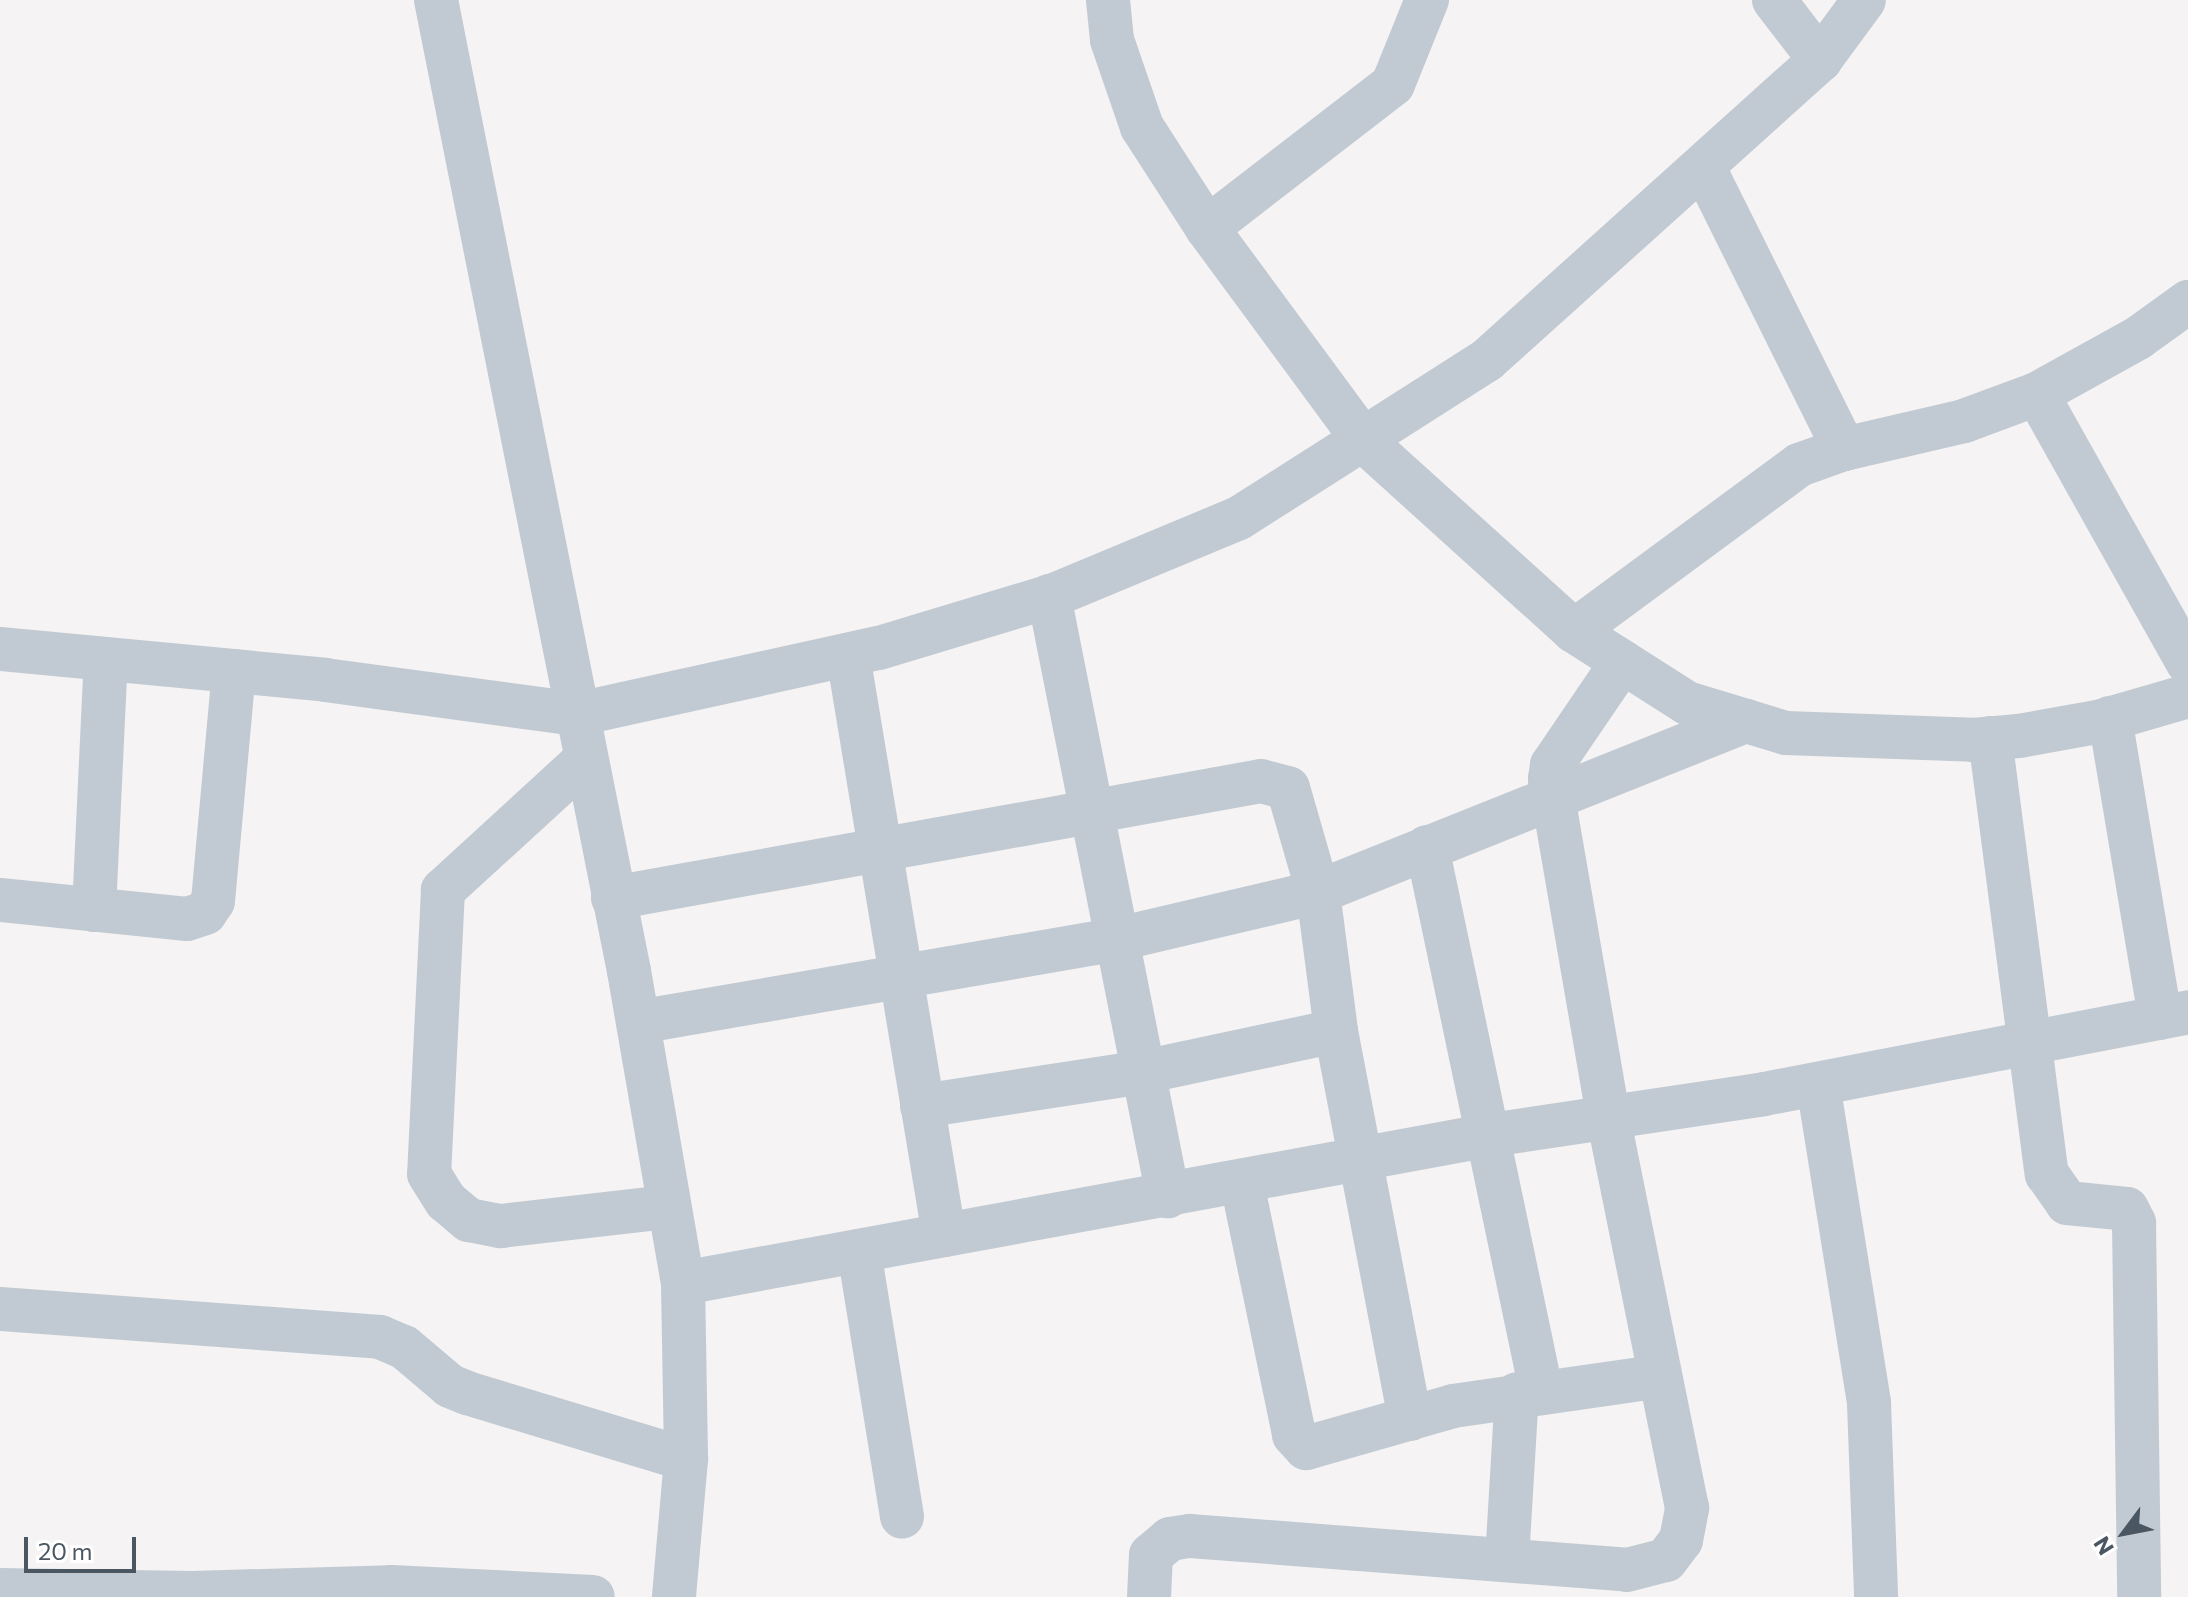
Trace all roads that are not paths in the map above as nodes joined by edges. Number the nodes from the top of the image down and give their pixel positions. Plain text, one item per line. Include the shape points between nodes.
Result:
1 (436, 0) edge
2 (1108, 0) edge
3 (1427, 0) edge
4 (1774, 0) edge
5 (1864, 0) edge
6 (1820, 60) junction
7 (1704, 168) junction
8 (1207, 228) junction
9 (2188, 302) edge
10 (2037, 394) junction
11 (1365, 442) junction
12 (1844, 449) junction
13 (1049, 596) junction
14 (1574, 631) junction
15 (0, 649) edge
16 (848, 655) junction
17 (106, 659) junction
18 (1622, 662) junction
19 (2188, 663) edge
20 (234, 671) junction
21 (2188, 696) edge
22 (578, 714) junction
23 (2110, 718) junction
24 (1746, 721) junction
25 (1990, 738) junction
26 (585, 760) junction
27 (1551, 798) junction
28 (1092, 815) junction
29 (1427, 847) junction
30 (880, 848) junction
31 (1318, 892) junction
32 (613, 898) junction
33 (0, 900) edge
34 (94, 910) junction
35 (1118, 939) junction
36 (901, 978) junction
37 (2174, 1015) edge
38 (638, 1022) junction
39 (1336, 1031) junction
40 (2026, 1044) junction
41 (1143, 1072) junction
42 (1818, 1084) junction
43 (922, 1106) junction
44 (1609, 1121) junction
45 (1484, 1136) junction
46 (1359, 1158) junction
47 (1242, 1183) junction
48 (1168, 1196) junction
49 (668, 1207) junction
50 (944, 1235) junction
51 (859, 1251) junction
52 (683, 1283) junction
53 (0, 1309) edge
54 (1660, 1376) junction
55 (1529, 1392) junction
56 (1410, 1419) junction
57 (686, 1459) junction
58 (902, 1517) dead end
59 (1507, 1560) junction
60 (0, 1590) edge
61 (593, 1597) edge
62 (674, 1597) edge
63 (1149, 1597) edge
64 (1876, 1597) edge
65 (2139, 1597) edge

1 - 22 street
2 - 8 street via 1112,40 1142,127
3 - 8 street via 1393,84
4 - 6 street
5 - 6 street
6 - 7 street
7 - 11 street via 1487,360
7 - 12 street
8 - 11 street
9 - 10 street via 2138,338
10 - 12 street via 1964,421
10 - 19 street
11 - 13 street via 1239,518
11 - 14 street
12 - 14 street via 1799,465
13 - 16 street
13 - 28 street
14 - 18 street
15 - 17 street
16 - 22 street
16 - 30 street
17 - 20 street
17 - 34 street
18 - 24 street via 1687,703
18 - 27 street via 1552,765
20 - 22 street
20 - 34 street via 213,901 196,919
21 - 23 street
22 - 26 street
23 - 25 street
23 - 37 street
24 - 25 street via 1786,733
24 - 27 street
25 - 40 street
26 - 32 street
26 - 49 street via 443,890 429,1174 446,1201 469,1220 501,1226
27 - 29 street
27 - 44 street
28 - 30 street
28 - 31 street via 1261,781 1282,785 1293,795
28 - 35 street
29 - 31 street
29 - 45 street
30 - 32 street
30 - 36 street
31 - 35 street
31 - 39 street
32 - 38 street
33 - 34 street
35 - 36 street
35 - 41 street
36 - 38 street
36 - 43 street
37 - 40 street
38 - 49 street
39 - 41 street
39 - 46 street
40 - 42 street
40 - 65 street via 2052,1184 2067,1203 2127,1209 2134,1223
41 - 43 street
41 - 48 street
42 - 44 street
42 - 64 street via 1869,1403
43 - 50 street
44 - 45 street
44 - 54 street
45 - 46 street
45 - 55 street
46 - 47 street
46 - 56 street
47 - 48 street
47 - 56 street via 1299,1444 1317,1448
48 - 50 street
49 - 52 street
50 - 51 street
51 - 52 street
51 - 58 street
52 - 57 street
53 - 57 street via 380,1337 404,1347 450,1386 467,1393
54 - 55 street
54 - 59 street via 1687,1508 1681,1540 1666,1560 1627,1570
55 - 56 street
55 - 59 street
57 - 62 street
59 - 63 street via 1190,1536 1170,1539 1151,1555
60 - 61 street via 193,1593 391,1587

